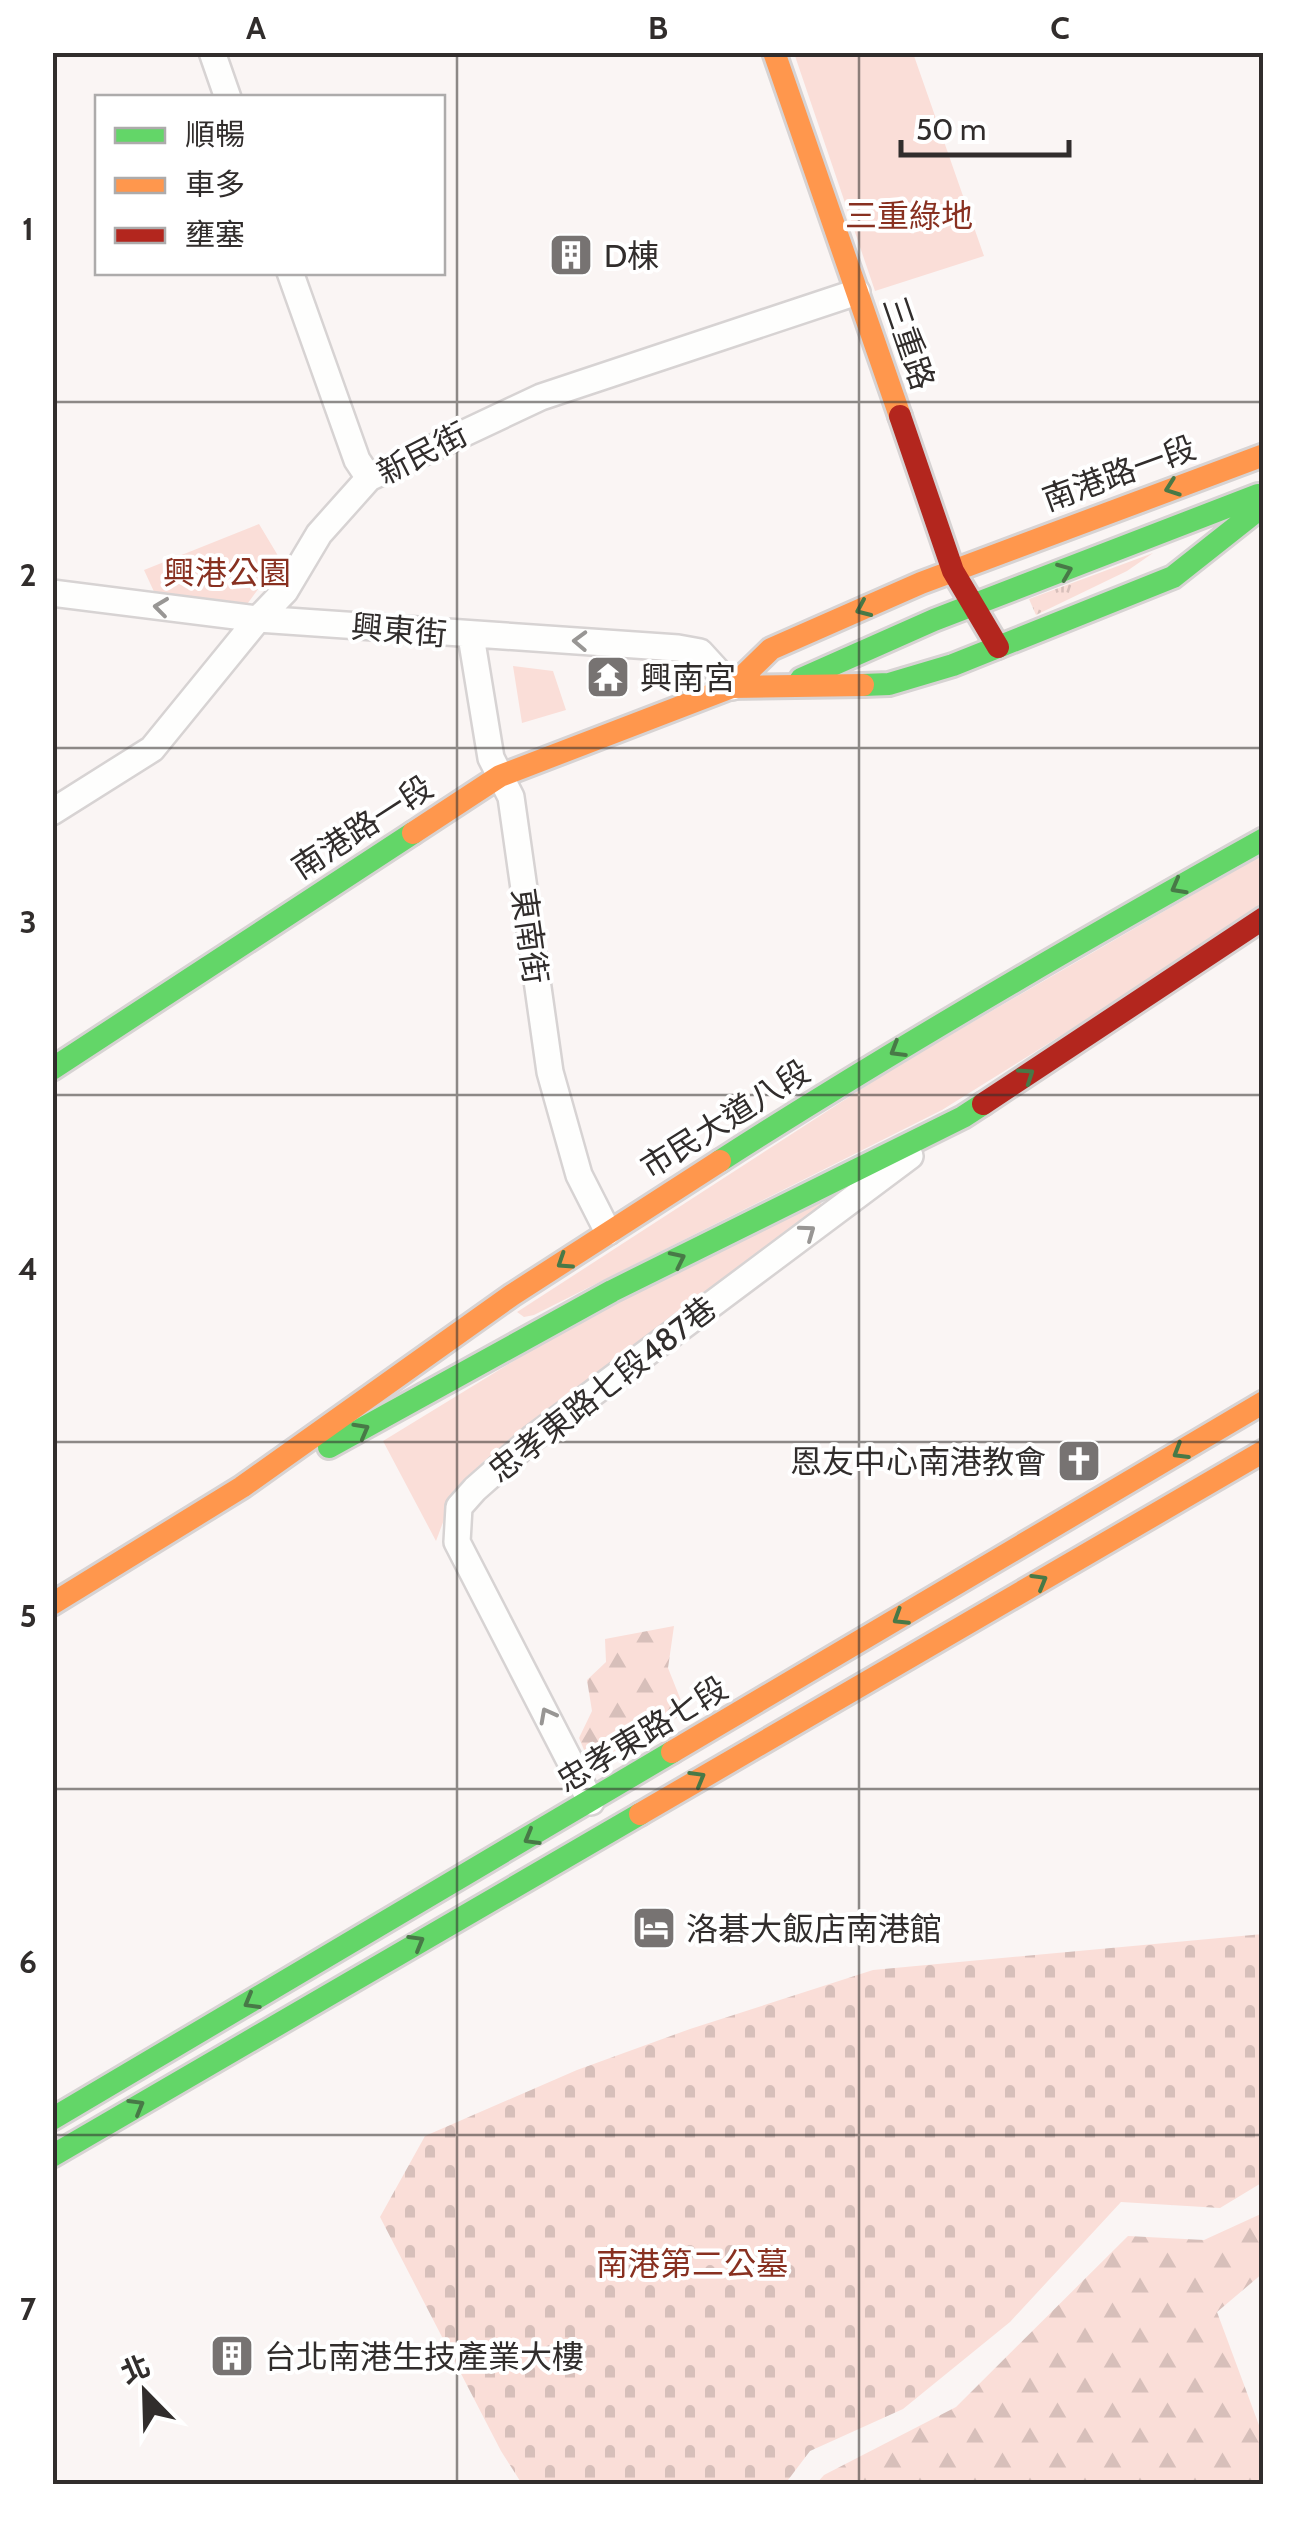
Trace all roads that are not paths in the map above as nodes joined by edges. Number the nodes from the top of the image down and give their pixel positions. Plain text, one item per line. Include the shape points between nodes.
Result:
1 (212, 52) edge
2 (774, 52) edge
3 (227, 95) edge
4 (291, 275) edge
5 (857, 292) junction
6 (1264, 454) edge
7 (369, 478) junction
8 (1264, 492) edge
9 (1264, 505) edge
10 (953, 571) junction
11 (52, 592) edge
12 (974, 606) junction
13 (258, 619) junction
14 (471, 636) junction
15 (998, 647) junction
16 (786, 685) junction
17 (732, 686) junction
18 (500, 776) junction
19 (52, 812) edge
20 (1264, 840) edge
21 (1264, 918) edge
22 (52, 1069) edge
23 (963, 1117) junction
24 (608, 1232) junction
25 (512, 1295) junction
26 (532, 1334) junction
27 (1264, 1402) edge
28 (1264, 1450) edge
29 (242, 1487) junction
30 (52, 1604) edge
31 (591, 1802) junction
32 (52, 2119) edge
33 (52, 2156) edge

1 - 3 street
2 - 5 main road, 三重路
4 - 7 street
5 - 7 street, 新民街 via 541,397
5 - 10 main road, 三重路
6 -> 10 main road, 南港路一段
7 - 13 street, 新民街
12 -> 8 main road, 南港路一段
9 - 15 main road via 1172,577
10 - 12 main road, 三重路
10 -> 17 main road, 南港路一段 via 771,649
13 -> 11 street, 興東街
12 - 15 main road, 三重路
12 - 16 main road, 南港路一段
13 - 14 street, 興東街
13 - 19 street, 新民街 via 152,749
17 -> 14 street, 興東街 via 700,652
14 - 18 street, 東南街 via 484,726
15 - 16 main road via 888,684
16 - 17 main road, 南港路一段
17 - 18 main road, 南港路一段
18 - 22 main road, 南港路一段
18 - 24 street, 東南街 via 511,797 550,1072 579,1175
20 -> 24 main road, 市民大道八段 via 856,1075
23 -> 21 main road, 市民大道八段
26 -> 23 main road, 市民大道八段
31 -> 23 street, 忠孝東路七段487巷 via 457,1542 459,1507 533,1438
24 -> 25 main road, 市民大道八段
25 - 26 street via 508,1318
25 - 29 main road, 市民大道八段
29 -> 26 main road, 市民大道八段 via 352,1436
27 -> 31 main road, 忠孝東路七段
33 -> 28 main road, 忠孝東路七段
29 - 30 main road, 市民大道八段
31 -> 32 main road, 忠孝東路七段

